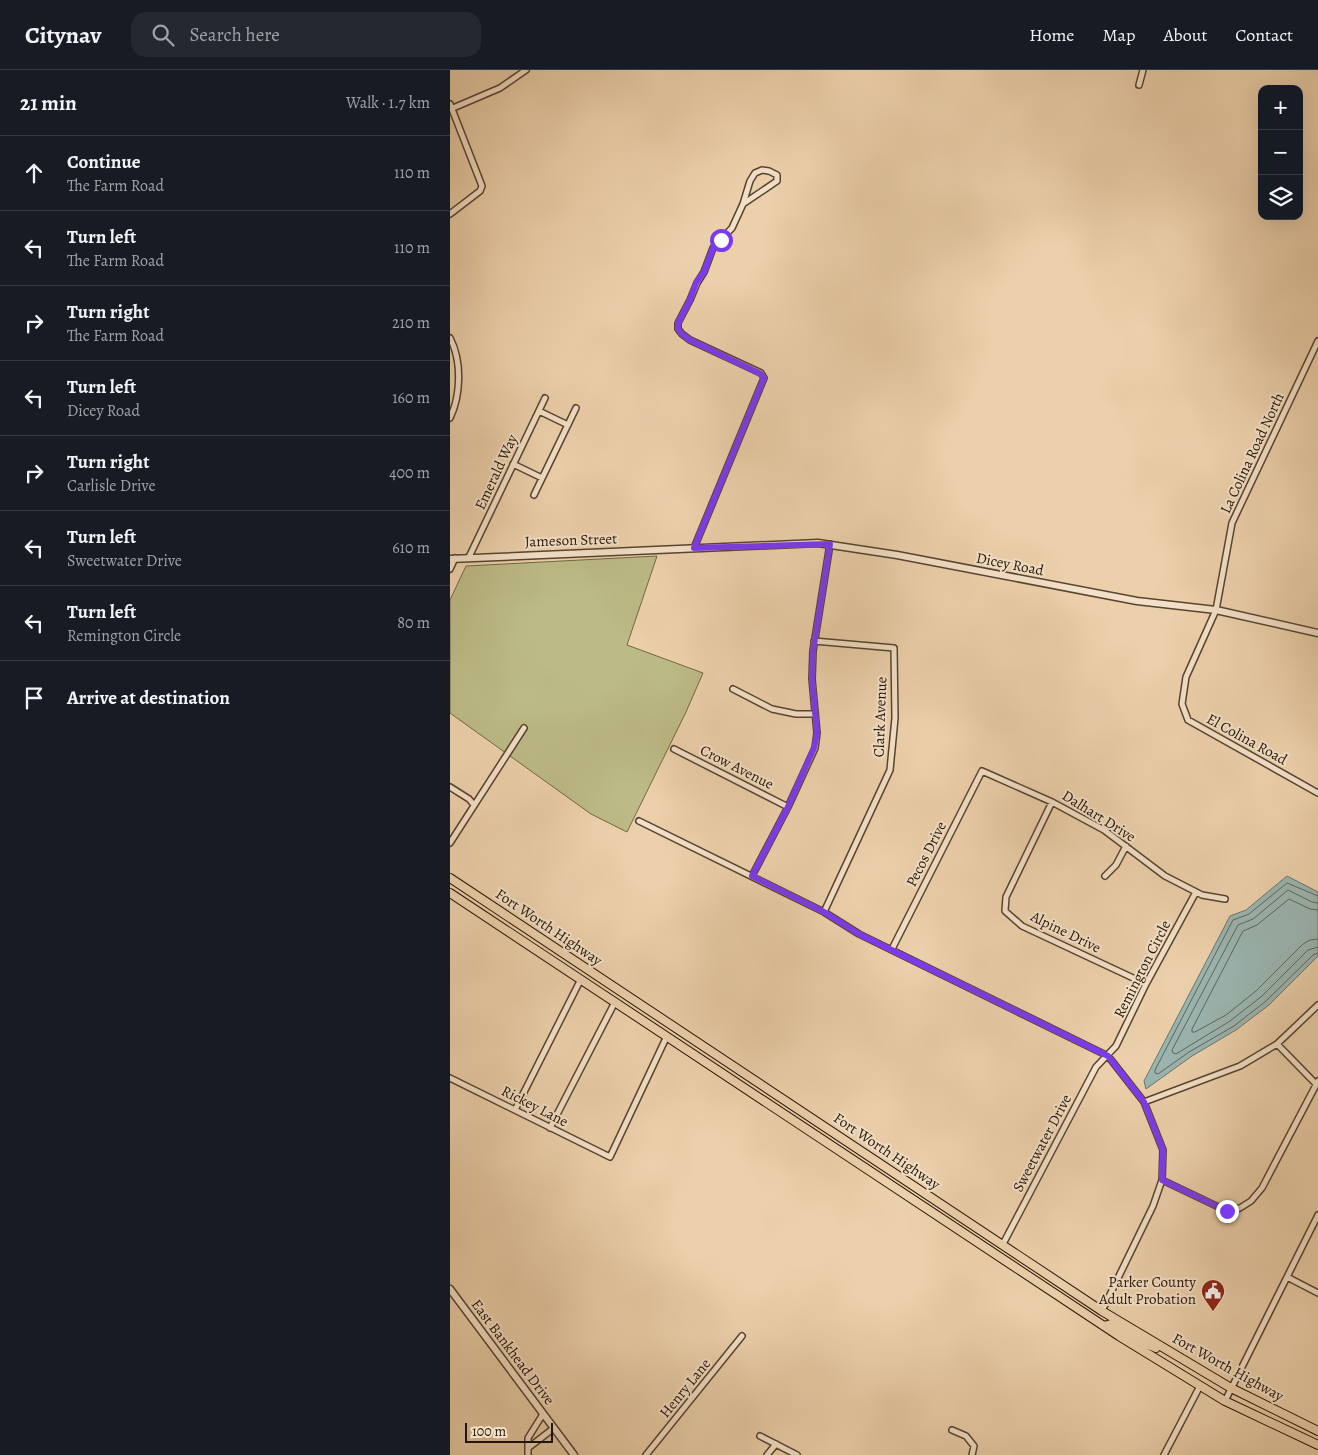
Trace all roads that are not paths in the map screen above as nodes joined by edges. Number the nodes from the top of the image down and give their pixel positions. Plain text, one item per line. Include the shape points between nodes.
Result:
1 (526, 70) edge
2 (1143, 70) edge
3 (1139, 85) dead end
4 (451, 106) edge
5 (743, 204) junction
6 (450, 214) edge
7 (450, 338) edge
8 (1318, 341) edge
9 (545, 398) dead end
10 (576, 408) dead end
11 (539, 411) junction
12 (450, 418) edge
13 (568, 425) junction
14 (513, 464) junction
15 (542, 478) junction
16 (534, 495) dead end
17 (830, 544) junction
18 (694, 548) junction
19 (469, 557) junction
20 (453, 558) edge
21 (450, 569) edge
22 (1216, 610) junction
23 (1318, 633) edge
24 (814, 641) junction
25 (733, 689) dead end
26 (815, 714) junction
27 (524, 728) dead end
28 (674, 750) dead end
29 (982, 770) joint
30 (450, 787) edge
31 (1318, 793) edge
32 (1052, 802) junction
33 (474, 805) junction
34 (788, 807) junction
35 (639, 821) dead end
36 (450, 843) edge
37 (1126, 846) junction
38 (752, 876) junction
39 (1105, 876) dead end
40 (450, 878) edge
41 (1196, 892) junction
42 (450, 893) edge
43 (1225, 899) dead end
44 (824, 912) junction
45 (554, 947) junction
46 (892, 950) junction
47 (548, 957) junction
48 (581, 979) junction
49 (1146, 984) junction
50 (614, 1002) junction
51 (1318, 1005) edge
52 (646, 1008) junction
53 (639, 1018) junction
54 (667, 1036) junction
55 (1277, 1044) junction
56 (1108, 1056) junction
57 (450, 1078) edge
58 (1317, 1082) edge
59 (1144, 1102) junction
60 (515, 1110) junction
61 (802, 1111) junction
62 (796, 1122) junction
63 (550, 1128) junction
64 (902, 1177) junction
65 (1162, 1180) junction
66 (895, 1188) junction
67 (1318, 1215) edge
68 (961, 1218) junction
69 (955, 1227) junction
70 (1315, 1227) edge
71 (1003, 1244) junction
72 (1287, 1277) junction
73 (1047, 1288) junction
74 (450, 1289) edge
75 (1318, 1293) edge
76 (1102, 1311) junction
77 (1104, 1326) junction
78 (742, 1336) dead end
79 (1166, 1349) junction
80 (1200, 1386) junction
81 (1231, 1388) junction
82 (1224, 1401) junction
83 (543, 1414) junction
84 (554, 1428) junction
85 (952, 1430) dead end
86 (1318, 1431) edge
87 (760, 1436) dead end
88 (776, 1444) junction
89 (1318, 1445) edge
90 (528, 1448) junction
91 (528, 1455) edge
92 (574, 1455) edge
93 (646, 1455) edge
94 (767, 1455) edge
95 (797, 1455) edge
96 (972, 1455) edge
97 (1164, 1455) edge

1 - 4 street via 500,88
2 - 3 street
4 - 6 street via 482,186
5 - 5 street via 755,174 768,170 777,175 777,181 771,187
5 - 18 street via 732,228 713,248 678,323 678,329 690,340 764,378
7 - 12 street via 458,368 458,388
8 - 22 street, La Colina Road North via 1232,523
9 - 11 street, Emerald Way
10 - 13 street
11 - 13 street
11 - 14 street, Emerald Way
13 - 15 street
14 - 15 street
14 - 19 street, Emerald Way
15 - 16 street
17 - 18 street, Dicey Road
17 - 22 street, Dicey Road via 1137,601
17 - 24 street
18 - 19 street, Jameson Street
19 - 20 street, Jameson Street
20 - 21 street
22 - 23 street, Dicey Road
22 - 31 street, El Colina Road via 1186,677 1182,704 1188,720
24 - 26 street via 812,679
24 - 44 street, Clark Avenue via 894,648 895,718 890,770
25 - 26 street via 772,709
26 - 34 street via 817,733 814,748
27 - 33 street
28 - 34 street, Crow Avenue
29 - 32 street, Dalhart Drive
29 - 46 street, Pecos Drive
30 - 33 street
32 - 37 street, Dalhart Drive via 1104,830
32 - 49 street, Alpine Drive via 1006,897 1005,911 1022,926
33 - 36 street
34 - 38 street
35 - 38 street
37 - 39 street via 1116,865
37 - 41 street, Dalhart Drive via 1166,876
38 - 44 street
40 - 45 main road, Fort Worth Highway
41 - 43 street, Dalhart Drive
41 - 49 street, Remington Circle
42 - 47 main road, Fort Worth Highway
44 - 46 street
45 - 47 main road
45 - 52 main road, Fort Worth Highway
46 - 56 street
47 - 48 main road, Fort Worth Highway
48 - 50 main road, Fort Worth Highway
48 - 60 street
49 - 56 street, Remington Circle
50 - 53 main road, Fort Worth Highway
50 - 63 street
51 - 55 street
52 - 53 main road
52 - 61 main road, Fort Worth Highway
53 - 54 main road, Fort Worth Highway
54 - 62 main road, Fort Worth Highway
54 - 63 street, Rickey Lane via 610,1157
55 - 58 street
55 - 59 street via 1240,1066
56 - 59 street
56 - 71 street, Sweetwater Drive via 1096,1066
57 - 60 street, Rickey Lane
58 - 65 street via 1262,1188 1240,1208 1227,1211
59 - 65 street via 1163,1150
60 - 63 street, Rickey Lane
61 - 62 main road
61 - 64 main road, Fort Worth Highway
62 - 66 main road, Fort Worth Highway
64 - 66 main road
64 - 68 main road, Fort Worth Highway
65 - 76 street via 1153,1206
66 - 69 main road, Fort Worth Highway
67 - 70 street
68 - 69 main road
68 - 71 main road, Fort Worth Highway
69 - 73 main road, Fort Worth Highway
70 - 72 street
71 - 76 main road, Fort Worth Highway
72 - 75 street
72 - 81 street
73 - 76 main road via 1054,1288 1093,1312
73 - 77 main road, Fort Worth Highway
74 - 83 street, East Bankhead Drive
76 - 79 main road, Fort Worth Highway
77 - 79 main road via 1116,1325 1138,1340
77 - 80 main road, Fort Worth Highway
78 - 93 street, Henry Lane
79 - 81 main road, Fort Worth Highway
80 - 82 main road, Fort Worth Highway
80 - 97 street
81 - 82 street
81 - 86 main road, Fort Worth Highway
82 - 89 main road, Fort Worth Highway
83 - 84 street, East Bankhead Drive
83 - 90 street via 528,1438
84 - 90 street
84 - 92 street, East Bankhead Drive
85 - 96 street via 966,1436 974,1446
87 - 88 street
88 - 94 street
88 - 95 street
90 - 91 street

